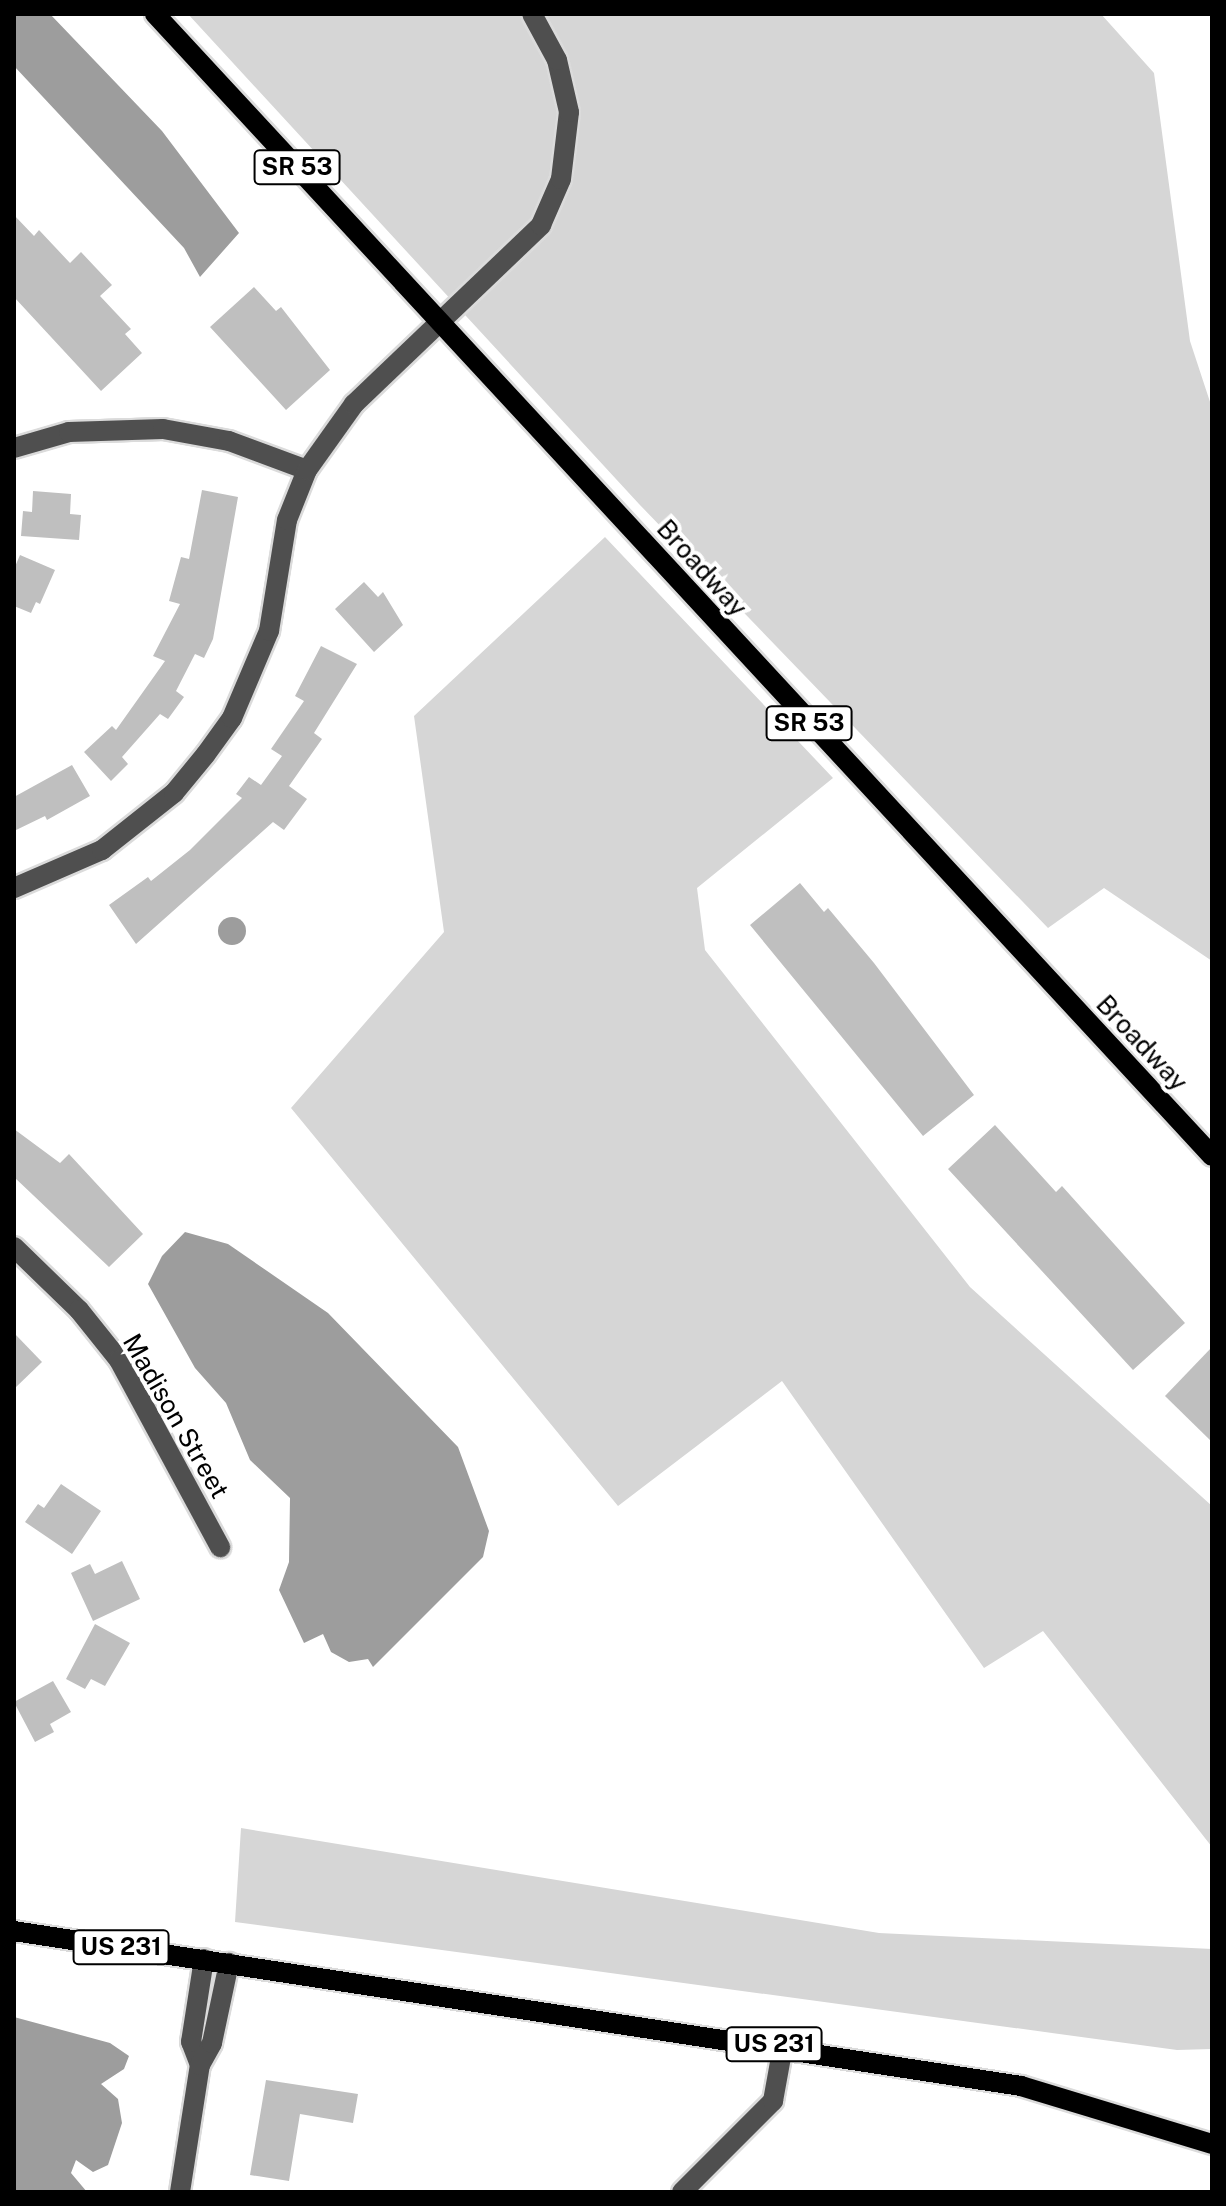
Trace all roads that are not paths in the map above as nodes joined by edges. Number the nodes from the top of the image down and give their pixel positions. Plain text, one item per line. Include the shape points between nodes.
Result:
1 (155, 14) edge
2 (532, 14) edge
3 (440, 321) junction
4 (14, 448) edge
5 (307, 470) junction
6 (14, 888) edge
7 (1212, 1156) edge
8 (14, 1247) edge
9 (220, 1547) dead end
10 (14, 1931) edge
11 (204, 1959) junction
12 (229, 1963) junction
13 (783, 2046) junction
14 (200, 2065) junction
15 (1212, 2144) edge
16 (180, 2192) edge
17 (682, 2192) edge

1 - 3 main road, Broadway / SR 53
2 - 3 street via 557,60 569,112 556,190 541,225
3 - 5 street via 354,404
3 - 7 main road, Broadway / SR 53
4 - 5 street via 69,432 163,429 229,441
5 - 6 street via 287,520 269,631 232,718 174,793 144,820 102,850
8 - 9 street, Madison Street via 79,1310 119,1360
10 - 11 main road, US 231
11 - 12 main road, US 231
11 - 14 street via 191,2042
12 - 13 main road, US 231
12 - 14 street via 212,2043
13 - 15 main road, US 231 via 1021,2086
13 - 17 street via 773,2101
14 - 16 street

